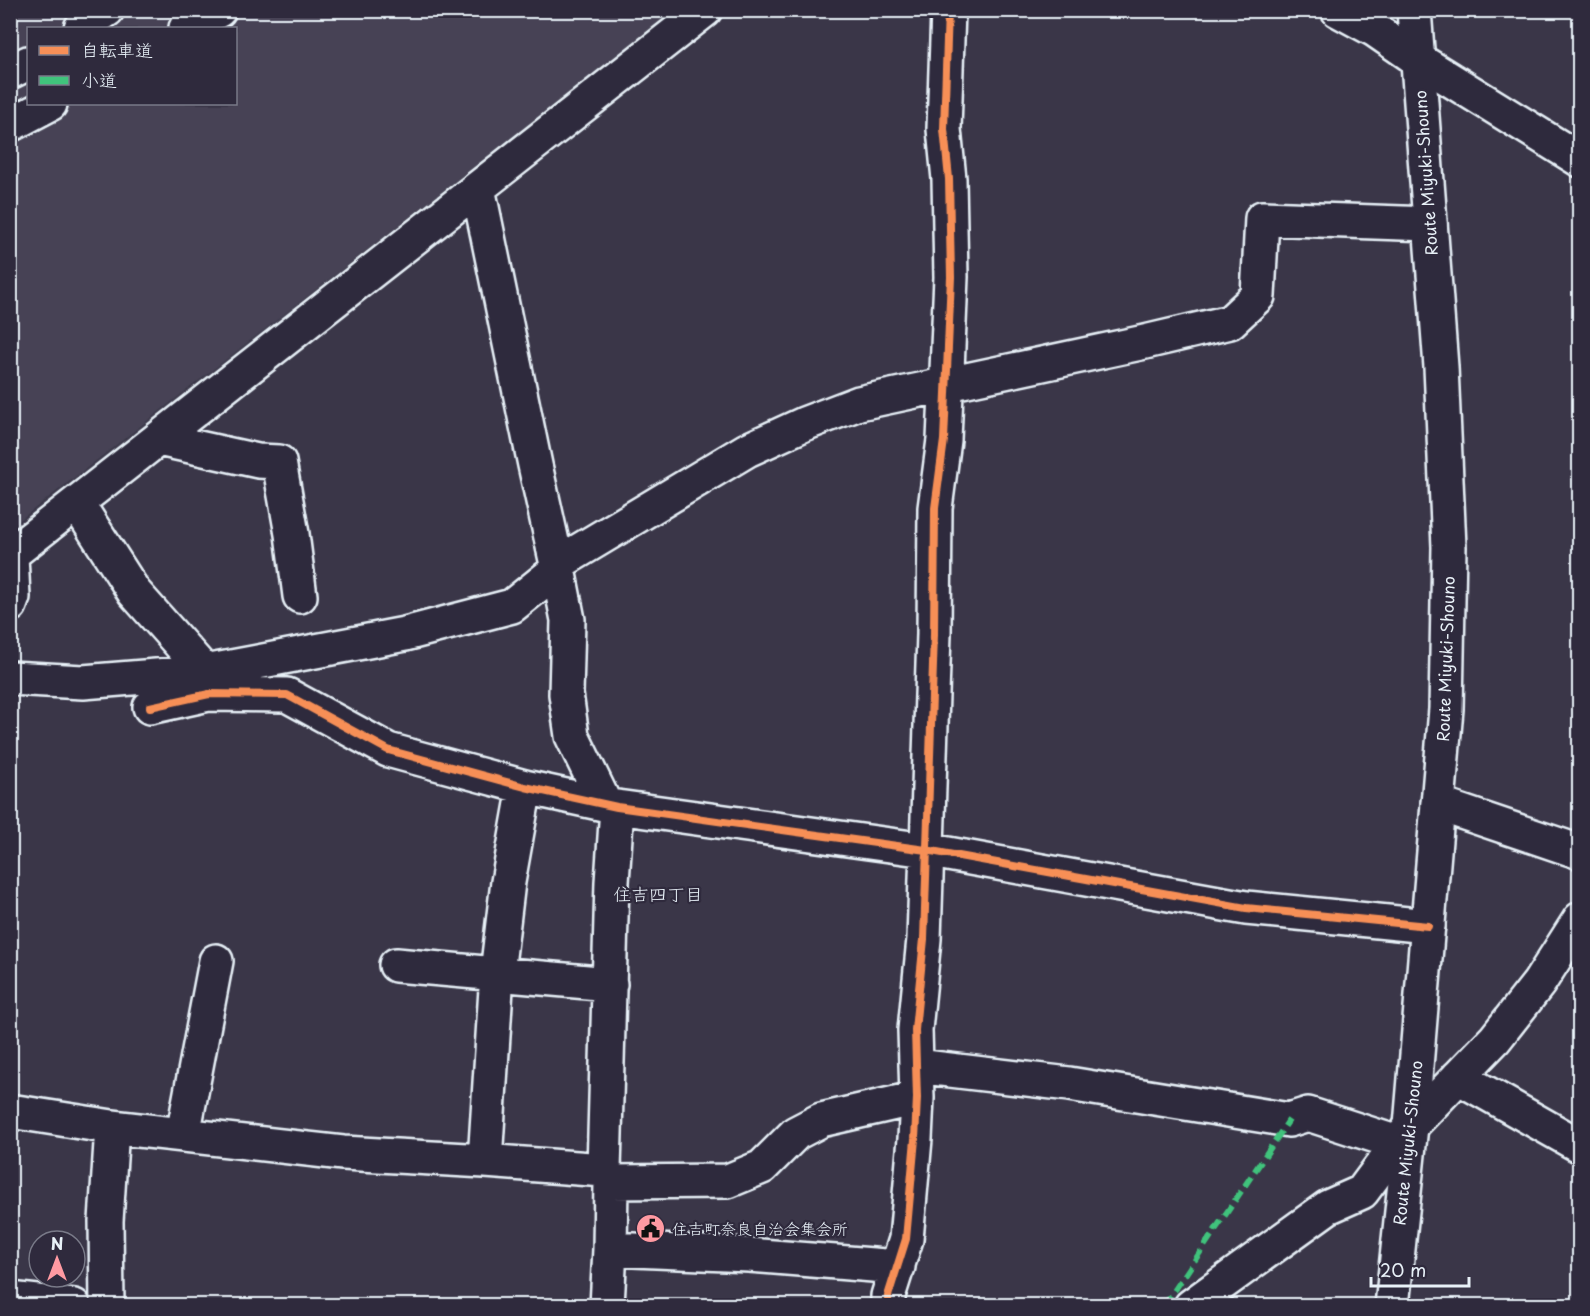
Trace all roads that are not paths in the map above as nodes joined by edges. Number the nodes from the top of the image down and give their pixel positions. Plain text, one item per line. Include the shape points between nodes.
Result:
1 (107, 10) edge
2 (219, 10) edge
3 (705, 10) edge
4 (948, 10) edge
5 (1338, 10) edge
6 (1414, 10) edge
7 (82, 27) edge
8 (188, 27) edge
9 (1417, 59) junction
10 (27, 64) edge
11 (10, 72) edge
12 (48, 105) edge
13 (10, 125) edge
14 (1580, 160) edge
15 (478, 188) junction
16 (1430, 224) junction
17 (946, 385) junction
18 (158, 439) junction
19 (77, 503) junction
20 (11, 555) edge
21 (558, 566) junction
22 (300, 596) dead end
23 (10, 605) edge
24 (10, 678) edge
25 (207, 683) junction
26 (150, 707) dead end
27 (525, 787) junction
28 (1438, 804) junction
29 (611, 806) junction
30 (926, 850) junction
31 (1580, 852) edge
32 (1580, 919) edge
33 (1428, 926) junction
34 (216, 961) dead end
35 (396, 965) dead end
36 (497, 973) junction
37 (610, 984) junction
38 (1458, 1077) junction
39 (917, 1082) junction
40 (10, 1111) edge
41 (112, 1127) junction
42 (1404, 1134) junction
43 (183, 1135) junction
44 (1580, 1146) edge
45 (485, 1161) junction
46 (608, 1176) junction
47 (610, 1249) junction
48 (898, 1267) junction
49 (10, 1299) edge
50 (74, 1305) edge
51 (107, 1305) edge
52 (607, 1305) edge
53 (888, 1305) edge
54 (1191, 1305) edge
55 (1392, 1305) edge

1 - 7 street
2 - 8 street
3 - 15 street
4 - 17 street via 944,129 951,277
5 - 9 street
6 - 9 street, Route Miyuki-Shouno
9 - 14 street
9 - 16 street, Route Miyuki-Shouno
10 - 11 street
12 - 13 street
15 - 18 street
15 - 21 street
16 - 17 street via 1262,218 1258,296 1230,322
16 - 28 street, Route Miyuki-Shouno via 1449,547 1446,709
17 - 21 street via 859,403 747,450
17 - 30 street via 935,508
18 - 19 street
18 - 22 street via 279,462
19 - 20 street
19 - 25 street via 134,592
20 - 23 street
21 - 25 street via 512,606
21 - 29 street via 568,620 566,694 572,736
24 - 25 street
25 - 26 street
25 - 27 street via 286,696 388,750
27 - 29 street
27 - 36 street via 507,882
28 - 31 street
28 - 33 street, Route Miyuki-Shouno
29 - 30 street
29 - 37 street
30 - 33 street via 1246,908
30 - 39 street via 924,939 915,1030
32 - 38 street via 1539,983 1495,1039
33 - 42 street, Route Miyuki-Shouno
34 - 43 street
35 - 36 street
36 - 37 street
36 - 45 street
37 - 46 street
38 - 42 street
38 - 44 street
39 - 42 street via 1069,1084 1289,1120 1308,1114
39 - 46 street via 796,1132 762,1167 729,1181
39 - 48 street via 906,1239
40 - 41 street
41 - 43 street
41 - 51 street via 106,1221
42 - 54 street via 1362,1192 1328,1207
42 - 55 street, Route Miyuki-Shouno
43 - 45 street via 343,1153
45 - 46 street
46 - 47 street
47 - 48 street
47 - 52 street
48 - 53 street
49 - 50 street

